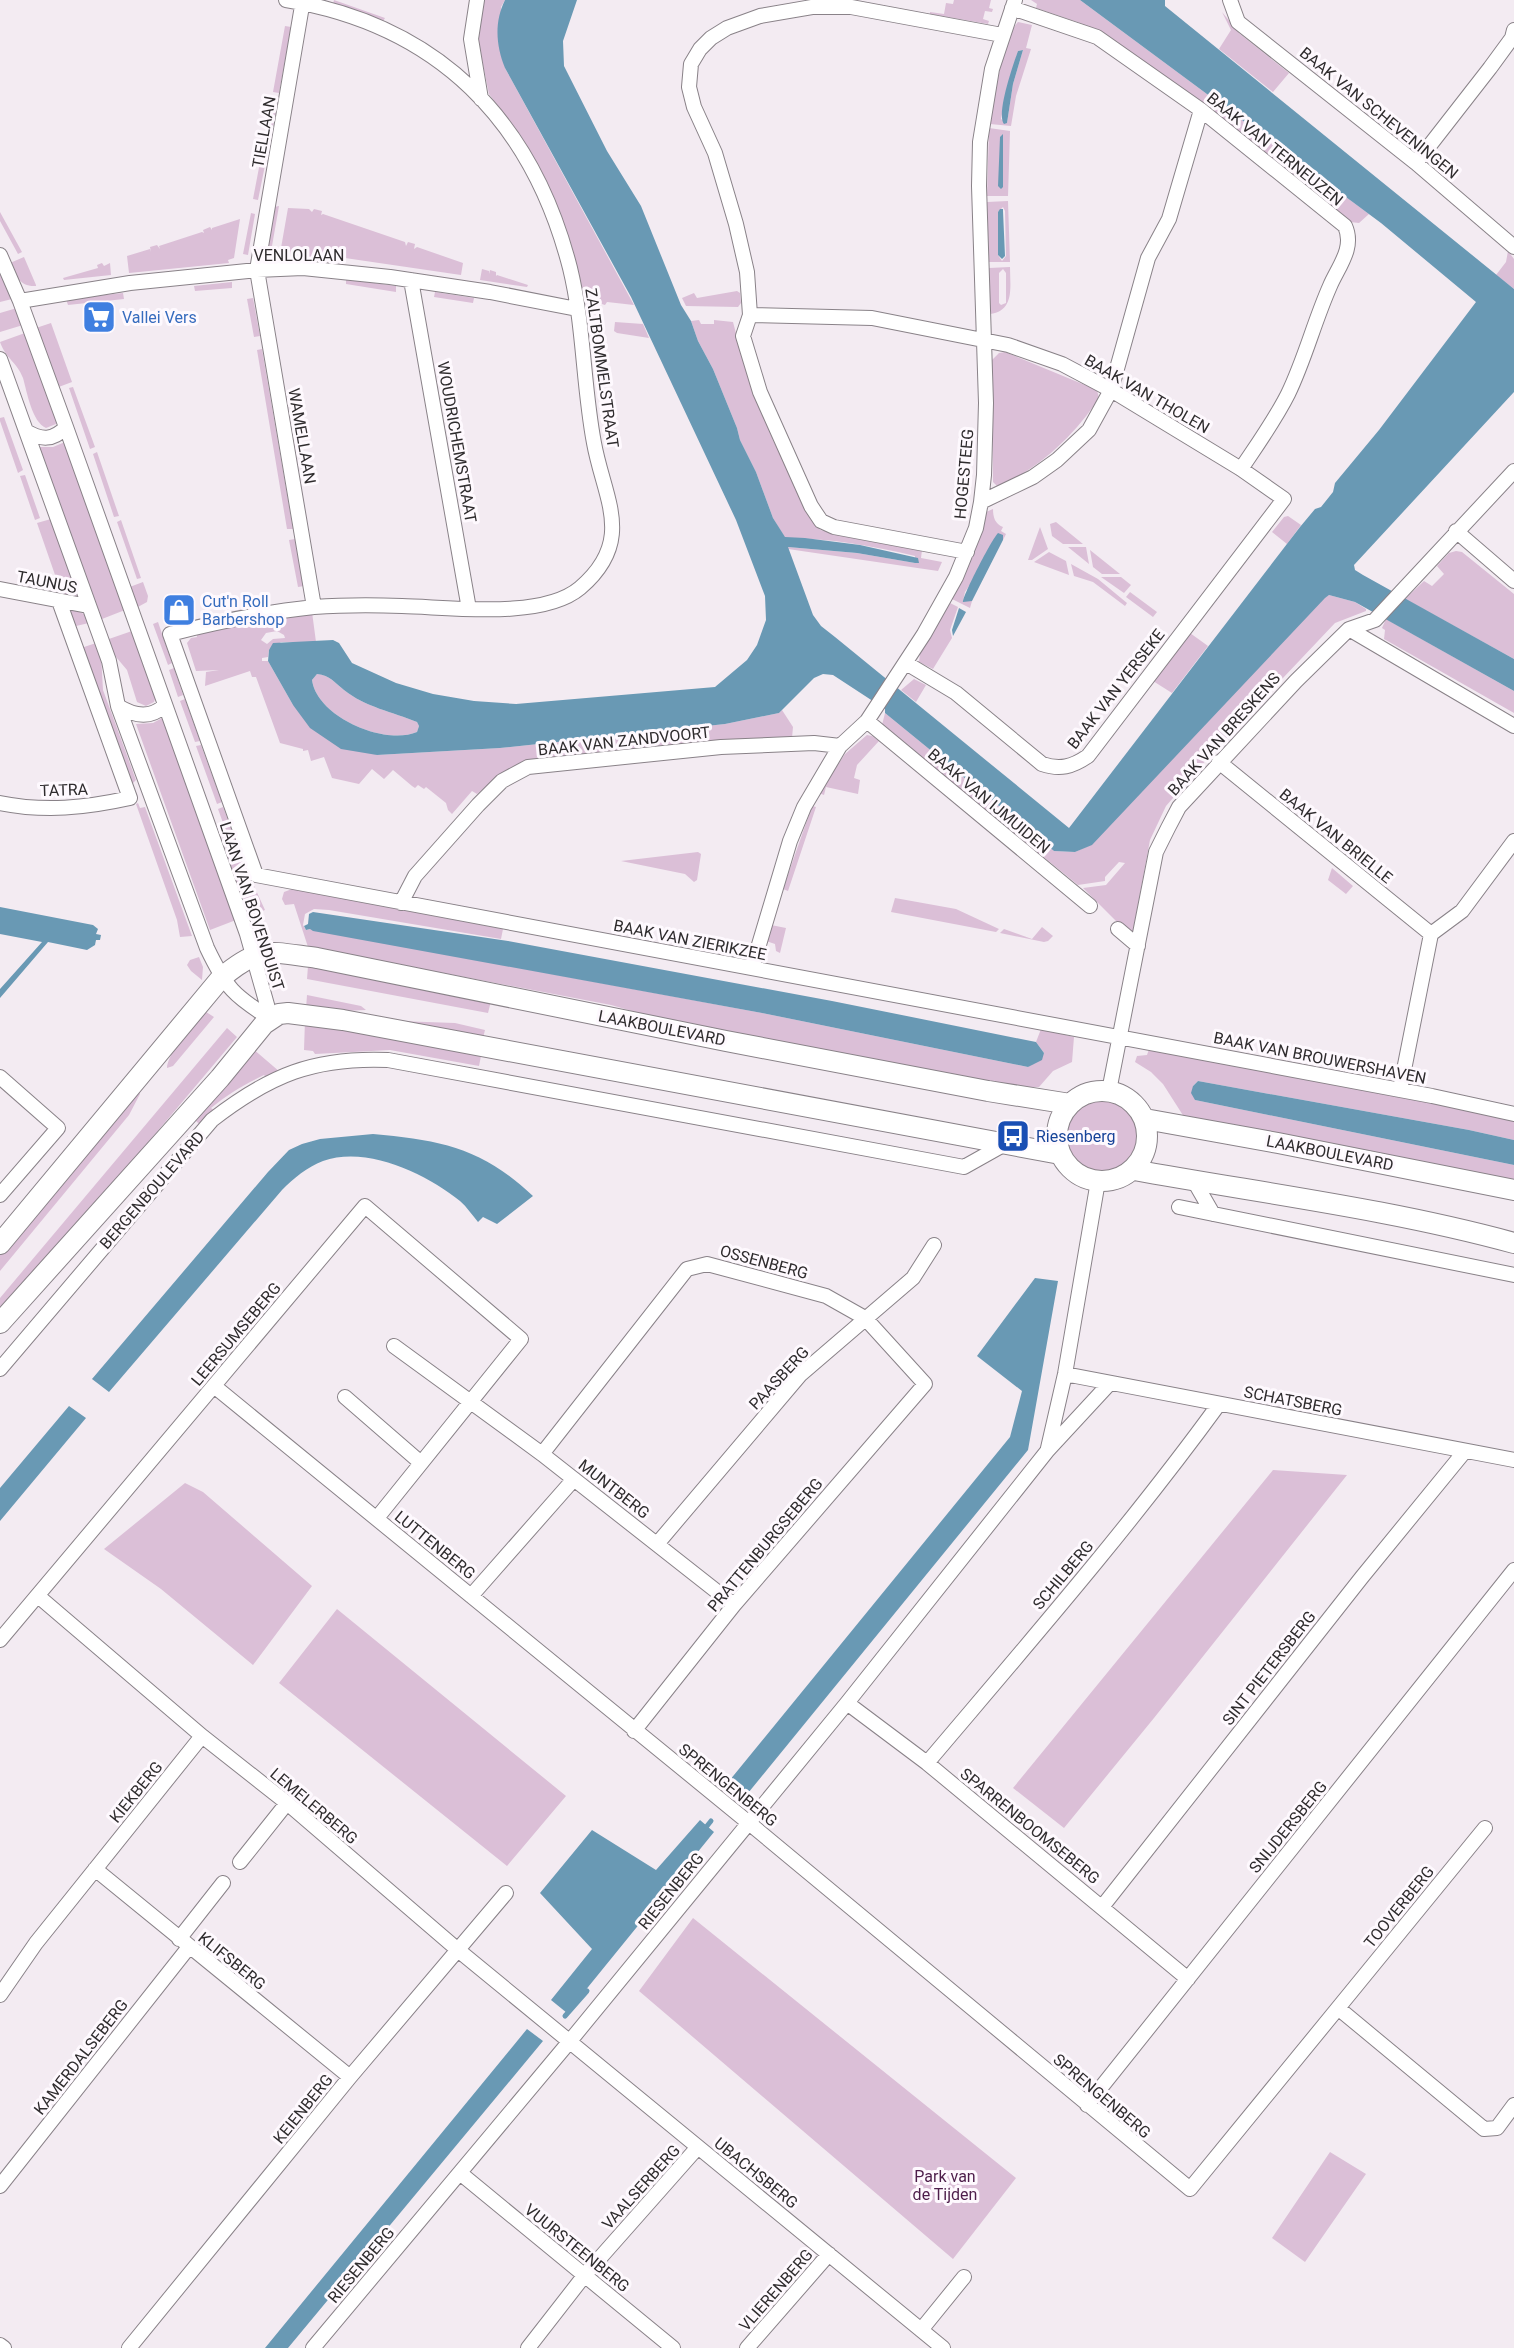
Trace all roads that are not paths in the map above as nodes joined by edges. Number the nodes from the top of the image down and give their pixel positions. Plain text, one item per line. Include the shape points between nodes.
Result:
1 (286, 0) edge
2 (477, 0) edge
3 (1230, 0) edge
4 (303, 1) edge
5 (853, 3) edge
6 (1013, 4) edge
7 (1514, 30) edge
8 (1002, 35) junction
9 (481, 99) junction
10 (1201, 110) junction
11 (1416, 163) junction
12 (1514, 247) edge
13 (0, 255) edge
14 (257, 270) junction
15 (411, 280) junction
16 (20, 300) junction
17 (577, 309) junction
18 (750, 315) junction
19 (984, 340) junction
20 (0, 359) edge
21 (1112, 390) junction
22 (66, 427) junction
23 (26, 431) junction
24 (1241, 469) junction
25 (1514, 471) edge
26 (1284, 499) joint
27 (981, 502) junction
28 (1456, 531) junction
29 (967, 552) junction
30 (1514, 580) edge
31 (0, 589) edge
32 (59, 601) junction
33 (88, 606) junction
34 (315, 607) junction
35 (469, 609) junction
36 (1349, 629) junction
37 (170, 634) joint
38 (906, 663) junction
39 (164, 705) junction
40 (118, 706) junction
41 (867, 721) junction
42 (1514, 726) edge
43 (840, 746) junction
44 (1220, 762) junction
45 (0, 803) edge
46 (1514, 841) edge
47 (256, 875) joint
48 (401, 903) junction
49 (1090, 906) dead end
50 (1118, 930) dead end
51 (1431, 934) junction
52 (1138, 946) junction
53 (254, 954) junction
54 (752, 968) junction
55 (221, 978) junction
56 (271, 1019) junction
57 (1119, 1037) junction
58 (0, 1077) edge
59 (1400, 1089) junction
60 (1109, 1091) junction
61 (1070, 1104) junction
62 (1514, 1114) edge
63 (1145, 1119) junction
64 (1005, 1144) junction
65 (1060, 1154) junction
66 (1134, 1170) junction
67 (1194, 1181) junction
68 (1098, 1182) junction
69 (1514, 1190) edge
70 (0, 1195) edge
71 (1179, 1208) dead end
72 (1213, 1214) junction
73 (1514, 1243) edge
74 (0, 1244) edge
75 (934, 1245) dead end
76 (1514, 1275) edge
77 (866, 1318) junction
78 (0, 1323) edge
79 (394, 1346) dead end
80 (0, 1369) edge
81 (1065, 1374) junction
82 (1110, 1383) junction
83 (925, 1384) joint
84 (214, 1386) junction
85 (345, 1397) dead end
86 (471, 1402) junction
87 (1219, 1404) junction
88 (1048, 1450) junction
89 (1464, 1451) junction
90 (542, 1454) junction
91 (1514, 1460) edge
92 (421, 1463) junction
93 (574, 1479) junction
94 (377, 1518) junction
95 (657, 1544) junction
96 (1514, 1570) edge
97 (38, 1596) junction
98 (471, 1596) junction
99 (734, 1605) junction
100 (0, 1640) edge
101 (847, 1703) junction
102 (634, 1731) junction
103 (202, 1736) junction
104 (927, 1763) junction
105 (287, 1803) junction
106 (749, 1823) junction
107 (1485, 1828) dead end
108 (240, 1862) dead end
109 (95, 1869) junction
110 (223, 1883) dead end
111 (506, 1893) dead end
112 (1102, 1907) junction
113 (184, 1943) junction
114 (458, 1950) junction
115 (1188, 1979) junction
116 (0, 1995) edge
117 (1338, 2008) junction
118 (570, 2041) junction
119 (350, 2077) junction
120 (1087, 2105) junction
121 (1514, 2105) edge
122 (698, 2147) junction
123 (460, 2173) junction
124 (0, 2186) edge
125 (829, 2254) junction
126 (584, 2276) junction
127 (964, 2277) dead end
128 (921, 2330) junction
129 (0, 2345) edge
130 (4, 2348) edge
131 (129, 2348) edge
132 (313, 2348) edge
133 (528, 2348) edge
134 (673, 2348) edge
135 (747, 2348) edge
136 (942, 2348) edge

1 - 4 street, ZALTBOMMELSTRAAT
2 - 9 street via 471,39
3 - 11 street, BAAK VAN SCHEVENINGEN via 1238,22
4 - 9 street, ZALTBOMMELSTRAAT via 374,23 416,45 454,72
4 - 14 street, TIELLAAN
5 - 8 street
5 - 18 street via 760,16 727,28 700,49 691,64 688,87 716,153 736,224 747,273
6 - 8 street, HOGESTEEG
6 - 10 street, BAAK VAN TERNEUZEN via 1097,37
7 - 11 street via 1490,68
8 - 19 street, HOGESTEEG via 988,87 980,142
9 - 17 street, ZALTBOMMELSTRAAT via 522,150 551,206 570,269
10 - 21 street via 1169,219 1148,258
10 - 24 street, BAAK VAN TERNEUZEN via 1337,219 1349,235 1349,245 1287,396
11 - 12 street, BAAK VAN SCHEVENINGEN
13 - 16 street, LAAN VAN BOVENDUIST
14 - 15 street, VENLOLAAN via 336,270
14 - 16 street, VENLOLAAN via 129,283
14 - 34 street, WAMELLAAN
15 - 17 street, VENLOLAAN
15 - 35 street, WOUDRICHEMSTRAAT
16 - 22 street, LAAN VAN BOVENDUIST
17 - 35 street, ZALTBOMMELSTRAAT via 594,444 611,506 613,528 607,551 578,590 555,602 524,608
18 - 19 street, BAAK VAN THOLEN via 872,318
18 - 29 street via 743,336 760,393 821,521 834,527
19 - 21 street, BAAK VAN THOLEN via 1062,364
19 - 27 street, HOGESTEEG
20 - 23 street, LAAN VAN BOVENDUIST
21 - 24 street, BAAK VAN THOLEN
21 - 27 street via 1089,430 1057,460 1033,477
22 - 23 street via 49,438
22 - 39 street, LAAN VAN BOVENDUIST
23 - 33 street, LAAN VAN BOVENDUIST
24 - 26 street, BAAK VAN THOLEN
25 - 28 street
26 - 38 street, BAAK VAN YERSEKE via 1088,756 1067,768 1042,764 956,693
27 - 29 street, HOGESTEEG
28 - 30 street
28 - 36 street via 1375,620
29 - 38 street, HOGESTEEG
31 - 32 street, TAUNUS
32 - 33 street, TAUNUS
32 - 45 street, TATRA via 129,798 67,809
33 - 40 street, LAAN VAN BOVENDUIST via 109,661
34 - 35 street, ZALTBOMMELSTRAAT via 395,605
34 - 37 street, ZALTBOMMELSTRAAT
36 - 42 street
36 - 44 street, BAAK VAN BRESKENS
37 - 47 street, LAAN VAN BOVENDUIST
38 - 41 street, HOGESTEEG
39 - 40 street via 158,712 145,716
39 - 53 street, LAAN VAN BOVENDUIST
40 - 55 street, LAAN VAN BOVENDUIST via 202,937
41 - 43 street, HOGESTEEG
41 - 49 street, BAAK VAN IJMUIDEN
43 - 48 street, BAAK VAN ZANDVOORT via 814,743 721,747 528,767 502,782 478,805 415,876
43 - 54 street, HOGESTEEG via 796,824
44 - 51 street, BAAK VAN BRIELLE
44 - 52 street, BAAK VAN BRESKENS via 1179,807 1156,852
46 - 51 street via 1462,911
47 - 48 street, BAAK VAN ZIERIKZEE
48 - 54 street, BAAK VAN ZIERIKZEE
50 - 52 street
51 - 59 street
52 - 57 street, BAAK VAN BRESKENS
53 - 55 main road
53 - 56 street, LAAN VAN BOVENDUIST
53 - 61 main road, LAAKBOULEVARD via 317,958 738,1044
54 - 57 street, BAAK VAN ZIERIKZEE
55 - 56 street, LAAN VAN BOVENDUIST via 241,1000
55 - 74 main road
56 - 64 main road via 288,1013 343,1020
56 - 78 main road, BERGENBOULEVARD
57 - 59 street, BAAK VAN BROUWERSHAVEN
57 - 60 street, BAAK VAN BRESKENS
58 - 70 street via 58,1128
59 - 62 street, BAAK VAN BROUWERSHAVEN
60 - 61 main road via 1082,1095
60 - 63 main road via 1137,1106
61 - 65 main road via 1063,1112 1057,1133
63 - 66 main road via 1148,1142
63 - 69 main road, LAAKBOULEVARD
64 - 65 main road
64 - 80 street, BERGENBOULEVARD via 964,1167 388,1060 339,1061 305,1068 271,1080 212,1120
65 - 68 main road via 1075,1173
66 - 67 main road
66 - 68 main road via 1117,1179
67 - 72 street
67 - 73 main road
68 - 81 street, RIESENBERG
71 - 72 street
72 - 76 street
75 - 77 street, PAASBERG via 913,1278
77 - 83 street, OSSENBERG
77 - 90 street, OSSENBERG via 826,1296 707,1264 687,1269
77 - 95 street, PAASBERG via 800,1374
79 - 86 street, MUNTBERG
81 - 82 street, SCHATSBERG
81 - 88 street, RIESENBERG
82 - 87 street, SCHATSBERG
82 - 88 street, RIESENBERG
83 - 99 street, PRATTENBURGSEBERG
84 - 86 street, LEERSUMSEBERG via 365,1206 521,1340
84 - 94 street, LUTTENBERG
84 - 97 street, LEERSUMSEBERG
85 - 92 street
86 - 90 street, MUNTBERG
86 - 92 street
87 - 89 street, SCHATSBERG
87 - 104 street, SCHILBERG via 1091,1568
88 - 101 street, RIESENBERG
89 - 91 street, SCHATSBERG
89 - 112 street, SINT PIETERSBERG
90 - 93 street, MUNTBERG
92 - 94 street
93 - 95 street, MUNTBERG
93 - 98 street
94 - 98 street, LUTTENBERG
95 - 99 street, MUNTBERG
96 - 115 street, SNIJDERSBERG
97 - 100 street, LEERSUMSEBERG
97 - 103 street, LEMELERBERG
98 - 102 street, LUTTENBERG
99 - 102 street, PRATTENBURGSEBERG
101 - 104 street, SPARRENBOOMSEBERG
101 - 106 street, RIESENBERG
102 - 106 street, SPRENGENBERG
103 - 105 street, LEMELERBERG
103 - 109 street, KIEKBERG
104 - 112 street, SPARRENBOOMSEBERG
105 - 108 street
105 - 114 street, LEMELERBERG
106 - 118 street, RIESENBERG
106 - 120 street, SPRENGENBERG
107 - 117 street, TOOVERBERG
109 - 113 street, KLIFSBERG
109 - 116 street, KIEKBERG
110 - 113 street, KAMERDALSEBERG
111 - 114 street, KEIENBERG
112 - 115 street, SPARRENBOOMSEBERG
113 - 119 street, KLIFSBERG
113 - 124 street, KAMERDALSEBERG
114 - 118 street, LEMELERBERG
114 - 119 street, KEIENBERG
115 - 120 street, SNIJDERSBERG
117 - 120 street, SPRENGENBERG via 1190,2190
117 - 121 street via 1484,2129 1497,2128
118 - 122 street, UBACHSBERG
118 - 123 street, RIESENBERG
119 - 131 street, KEIENBERG
122 - 125 street, UBACHSBERG
122 - 126 street, VAALSERBERG
123 - 126 street, VUURSTEENBERG
123 - 132 street, RIESENBERG
125 - 128 street, UBACHSBERG
125 - 135 street, VLIERENBERG
126 - 133 street, VAALSERBERG
126 - 134 street, VUURSTEENBERG
127 - 128 street
128 - 136 street, UBACHSBERG
129 - 130 street

